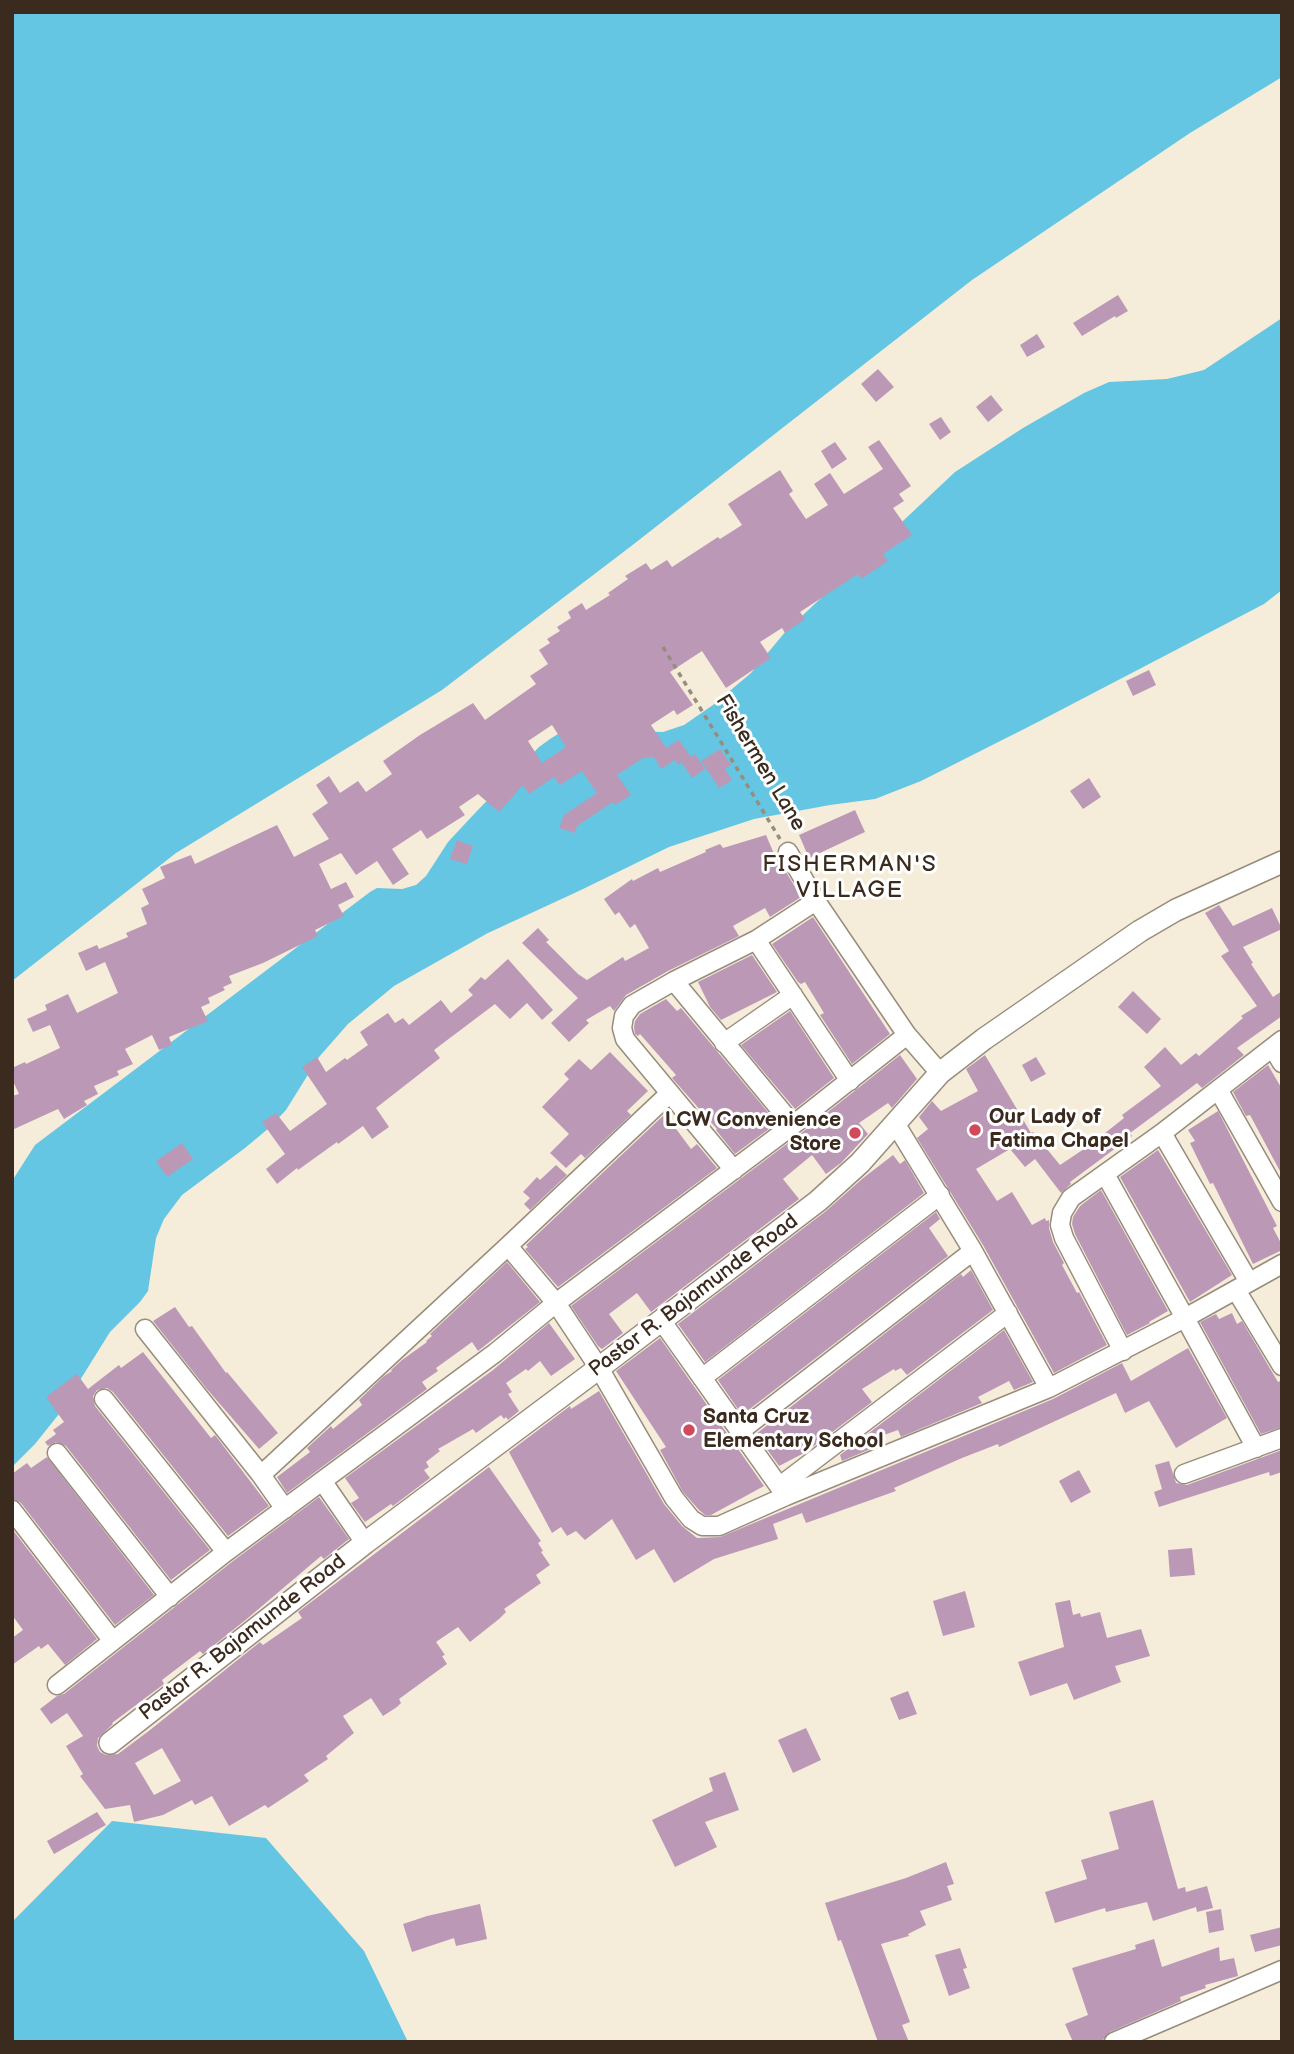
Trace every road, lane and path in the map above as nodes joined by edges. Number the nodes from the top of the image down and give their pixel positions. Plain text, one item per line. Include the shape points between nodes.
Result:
1 (663, 647) dead end
2 (788, 852) joint
3 (1282, 862) edge
4 (816, 901) junction
5 (756, 940) junction
6 (674, 981) junction
7 (793, 995) junction
8 (907, 1035) junction
9 (724, 1043) junction
10 (1279, 1050) edge
11 (940, 1073) junction
12 (850, 1081) junction
13 (1219, 1091) junction
14 (669, 1094) junction
15 (895, 1123) junction
16 (793, 1125) junction
17 (1162, 1133) junction
18 (734, 1170) junction
19 (1105, 1174) junction
20 (940, 1195) junction
21 (1282, 1202) edge
22 (508, 1246) junction
23 (973, 1251) junction
24 (1282, 1264) edge
25 (1243, 1286) junction
26 (556, 1303) junction
27 (1008, 1312) junction
28 (1185, 1318) junction
29 (661, 1320) junction
30 (145, 1329) dead end
31 (1123, 1351) junction
32 (1282, 1366) edge
33 (599, 1368) junction
34 (702, 1378) junction
35 (1049, 1388) junction
36 (104, 1399) dead end
37 (739, 1432) junction
38 (1282, 1438) edge
39 (1256, 1448) junction
40 (57, 1453) dead end
41 (1184, 1474) dead end
42 (261, 1475) junction
43 (323, 1482) junction
44 (783, 1491) junction
45 (12, 1510) edge
46 (285, 1510) junction
47 (365, 1543) junction
48 (226, 1552) junction
49 (170, 1597) junction
50 (112, 1640) junction
51 (57, 1685) dead end
52 (110, 1743) dead end
53 (1282, 1970) edge
54 (1114, 2042) edge

1 - 2 path, Fishermen Lane
2 - 4 street, Fishermen Lane
3 - 11 street, Pastor R. Bajamunde Road via 1140,931
4 - 5 street
4 - 8 street, Fishermen Lane
5 - 6 street
5 - 7 street
6 - 9 street
6 - 14 street via 632,1005 622,1028 625,1039
7 - 9 street
7 - 12 street
8 - 11 street, Fishermen Lane
8 - 12 street
9 - 16 street
10 - 13 street
11 - 15 street, Pastor R. Bajamunde Road
12 - 16 street
13 - 17 street
13 - 21 street
14 - 18 street
14 - 22 street
15 - 20 street
15 - 29 street, Pastor R. Bajamunde Road via 818,1201
16 - 18 street
17 - 19 street
17 - 25 street
18 - 26 street
19 - 28 street
19 - 31 street via 1071,1198 1060,1225
20 - 23 street
20 - 34 street
22 - 26 street
22 - 42 street
23 - 27 street
23 - 37 street
24 - 25 street
25 - 28 street
25 - 32 street
26 - 33 street
26 - 43 street
27 - 35 street
27 - 44 street
28 - 31 street
28 - 39 street
29 - 33 street, Pastor R. Bajamunde Road
29 - 34 street
30 - 42 street
31 - 35 street
33 - 44 street via 674,1498 691,1519 702,1526 719,1526
33 - 47 street, Pastor R. Bajamunde Road
34 - 37 street
35 - 44 street
36 - 48 street
37 - 44 street
38 - 39 street
39 - 41 street
40 - 49 street
42 - 46 street
43 - 46 street
43 - 47 street
45 - 50 street
46 - 48 street
47 - 52 street, Pastor R. Bajamunde Road
48 - 49 street
49 - 50 street
50 - 51 street
53 - 54 street

